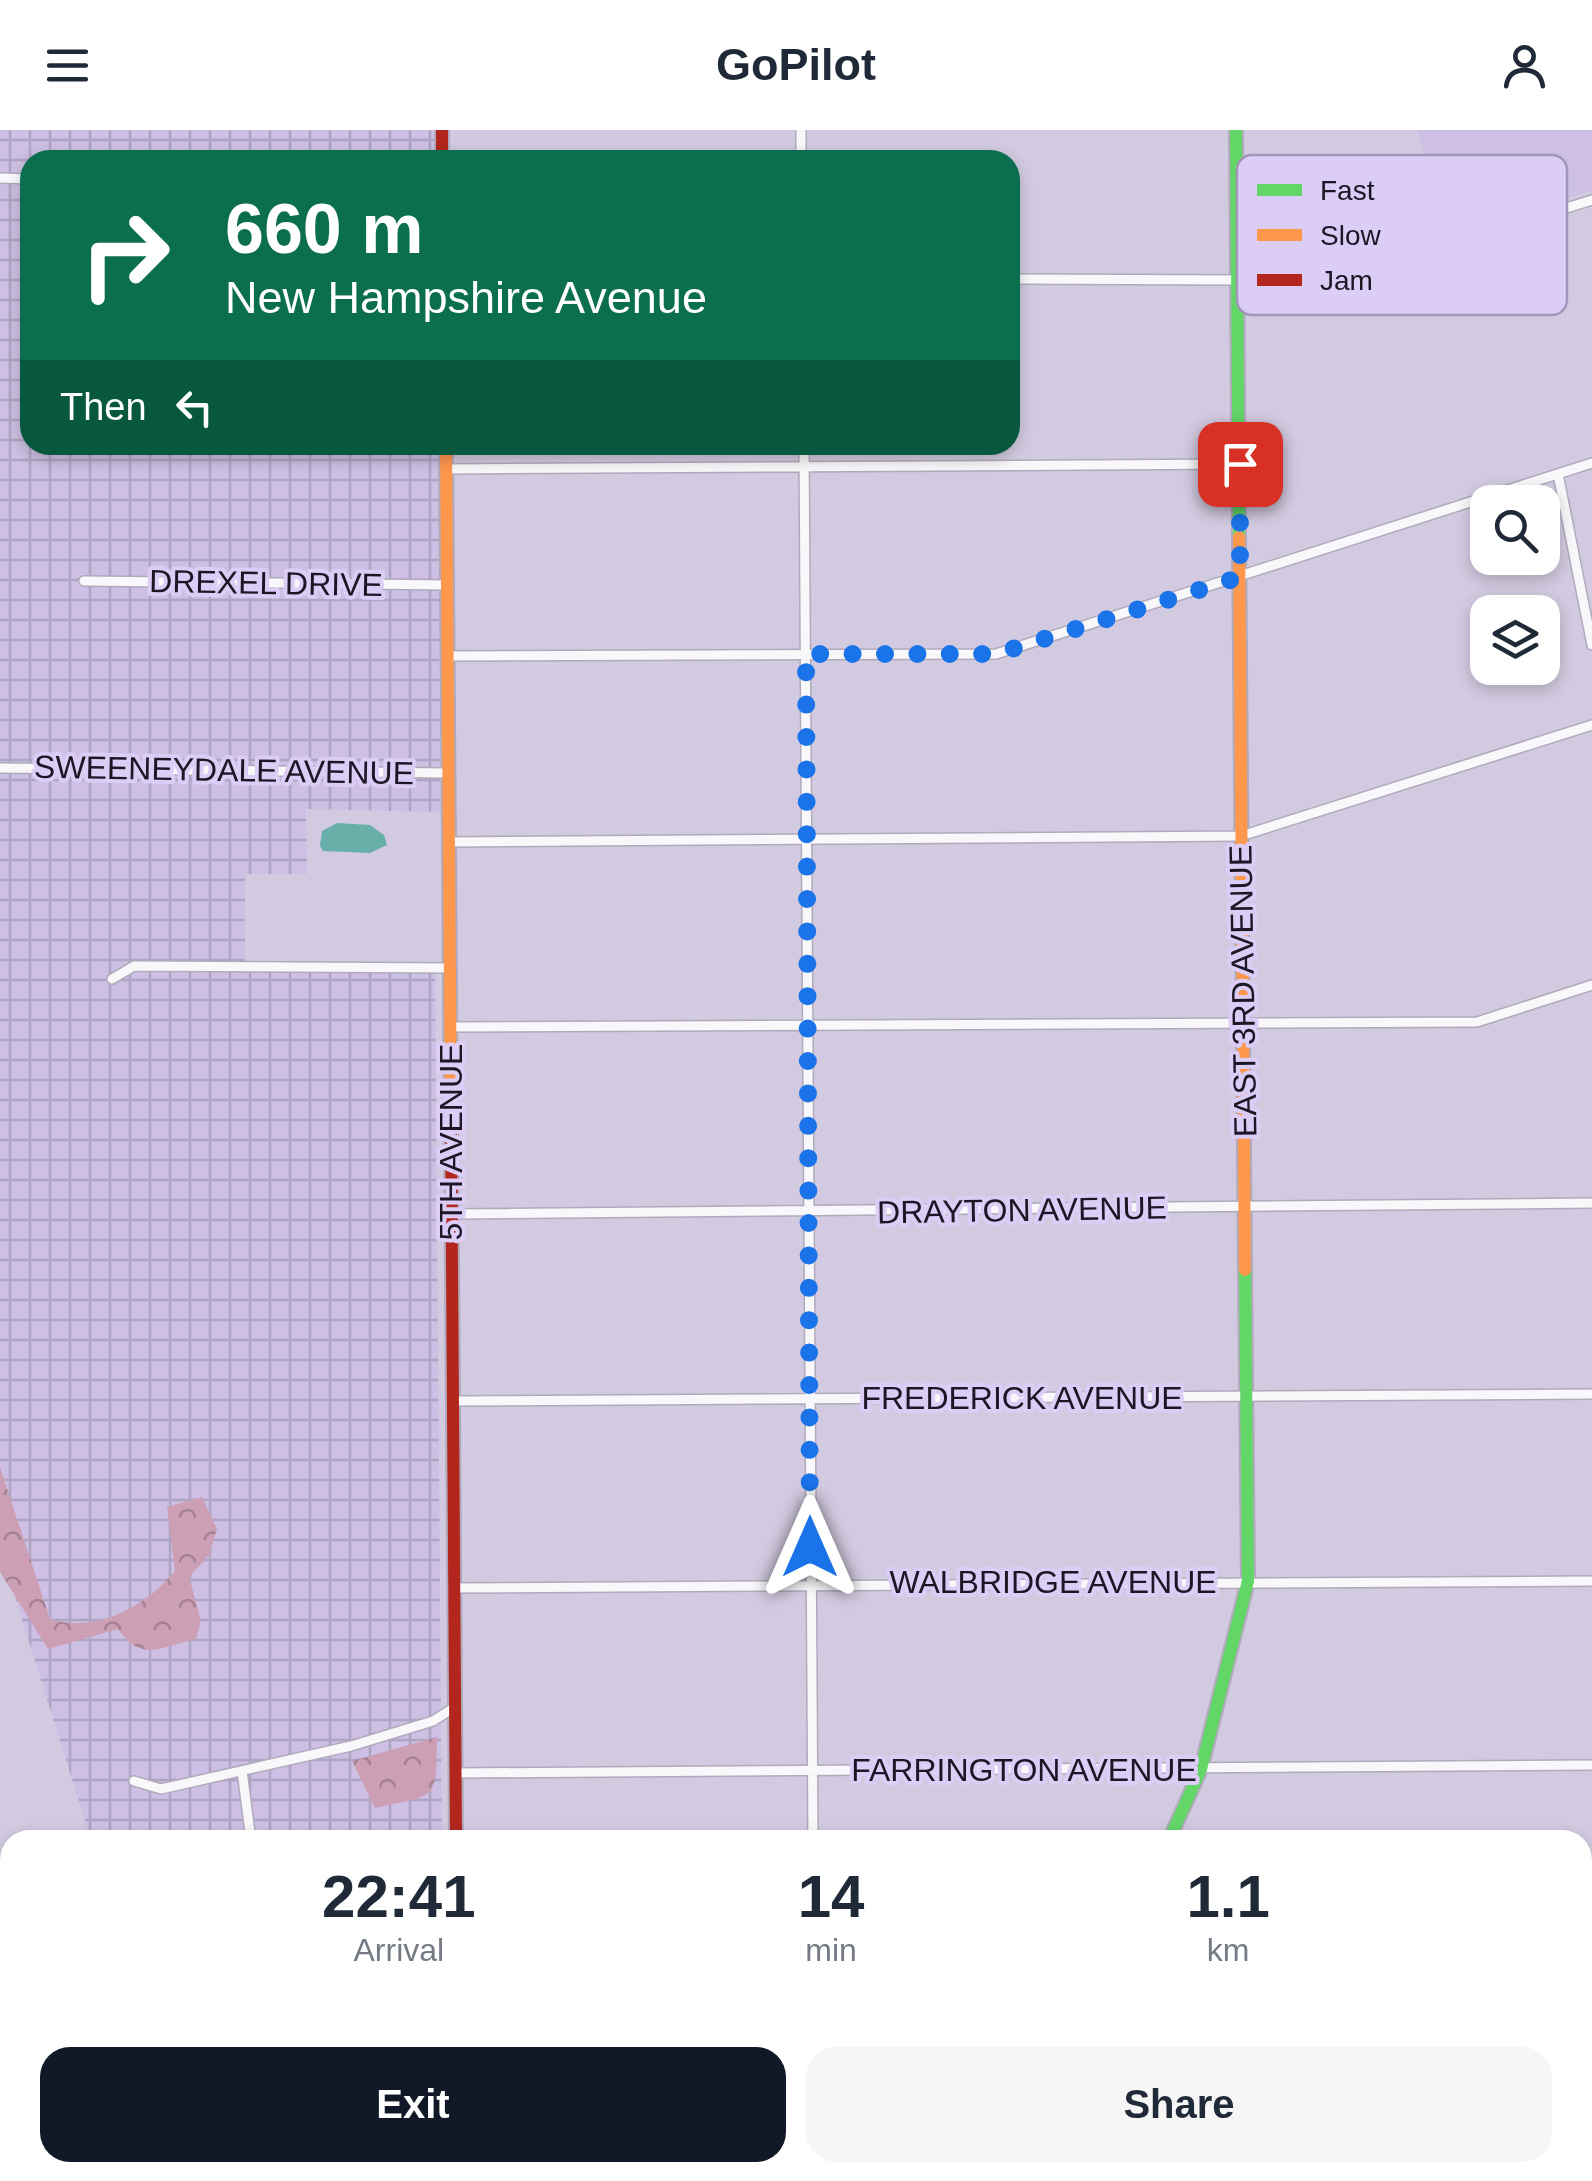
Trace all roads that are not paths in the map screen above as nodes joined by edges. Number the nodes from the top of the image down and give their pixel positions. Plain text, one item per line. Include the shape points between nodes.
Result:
1 (1236, 130) edge
2 (1237, 180) edge
3 (1592, 200) edge
4 (1567, 208) edge
5 (1020, 280) edge
6 (1237, 280) edge
7 (1239, 315) edge
8 (446, 455) edge
9 (804, 455) edge
10 (1240, 464) junction
11 (1592, 464) edge
12 (804, 467) junction
13 (446, 469) junction
14 (1558, 474) junction
15 (1240, 577) junction
16 (84, 581) dead end
17 (448, 585) junction
18 (1592, 645) edge
19 (806, 654) junction
20 (450, 656) junction
21 (1592, 726) edge
22 (0, 768) edge
23 (448, 773) junction
24 (1242, 836) junction
25 (807, 840) junction
26 (448, 842) junction
27 (448, 968) junction
28 (112, 979) dead end
29 (1592, 985) edge
30 (808, 1024) junction
31 (1244, 1024) junction
32 (450, 1026) junction
33 (1592, 1203) edge
34 (1246, 1207) junction
35 (809, 1212) junction
36 (451, 1214) junction
37 (1592, 1394) edge
38 (1245, 1396) junction
39 (810, 1399) junction
40 (452, 1401) junction
41 (1248, 1581) junction
42 (1592, 1581) edge
43 (811, 1584) junction
44 (453, 1588) junction
45 (456, 1707) junction
46 (1592, 1765) edge
47 (1201, 1768) junction
48 (242, 1771) junction
49 (813, 1771) junction
50 (456, 1774) junction
51 (134, 1781) dead end
52 (250, 1830) edge
53 (456, 1830) edge
54 (813, 1830) edge
55 (1174, 1830) edge

1 - 2 main road, EAST 3RD AVENUE
3 - 4 street
5 - 6 street
7 - 10 main road, EAST 3RD AVENUE
8 - 13 main road, 5TH AVENUE
9 - 12 street
10 - 12 street
10 - 15 main road, EAST 3RD AVENUE
11 - 14 street
12 - 13 street
12 - 19 street
13 - 17 main road, 5TH AVENUE
14 - 15 street
14 - 18 street
15 - 19 street via 996,654
15 - 24 main road, EAST 3RD AVENUE
16 - 17 street, DREXEL DRIVE
17 - 20 main road, 5TH AVENUE
19 - 20 street
19 - 25 street
20 - 23 main road, 5TH AVENUE
21 - 24 street
22 - 23 street, SWEENEYDALE AVENUE
23 - 26 main road, 5TH AVENUE
24 - 25 street
24 - 31 main road, EAST 3RD AVENUE
25 - 26 street
25 - 30 street
26 - 27 main road, 5TH AVENUE
27 - 28 street via 134,966
27 - 32 main road, 5TH AVENUE
29 - 31 street via 1477,1022
30 - 31 street
30 - 32 street
30 - 35 street
31 - 34 main road, EAST 3RD AVENUE
32 - 36 main road, 5TH AVENUE
33 - 34 street, DRAYTON AVENUE
34 - 35 street, DRAYTON AVENUE
34 - 38 main road, EAST 3RD AVENUE
35 - 36 street, DRAYTON AVENUE
35 - 39 street
36 - 40 main road, 5TH AVENUE
37 - 38 street, FREDERICK AVENUE
38 - 39 street, FREDERICK AVENUE
38 - 41 main road, EAST 3RD AVENUE
39 - 40 street, FREDERICK AVENUE
39 - 43 street
40 - 44 main road, 5TH AVENUE
41 - 42 street, WALBRIDGE AVENUE
41 - 43 street, WALBRIDGE AVENUE
41 - 47 main road, EAST 3RD AVENUE
43 - 44 street, WALBRIDGE AVENUE
43 - 49 street
44 - 45 main road, 5TH AVENUE
45 - 48 street via 351,1746
45 - 50 main road, 5TH AVENUE
46 - 47 street, FARRINGTON AVENUE
47 - 49 street, FARRINGTON AVENUE
47 - 55 main road, EAST 3RD AVENUE
48 - 51 street via 160,1789
48 - 52 street
49 - 50 street, FARRINGTON AVENUE
49 - 54 street
50 - 53 main road, 5TH AVENUE

